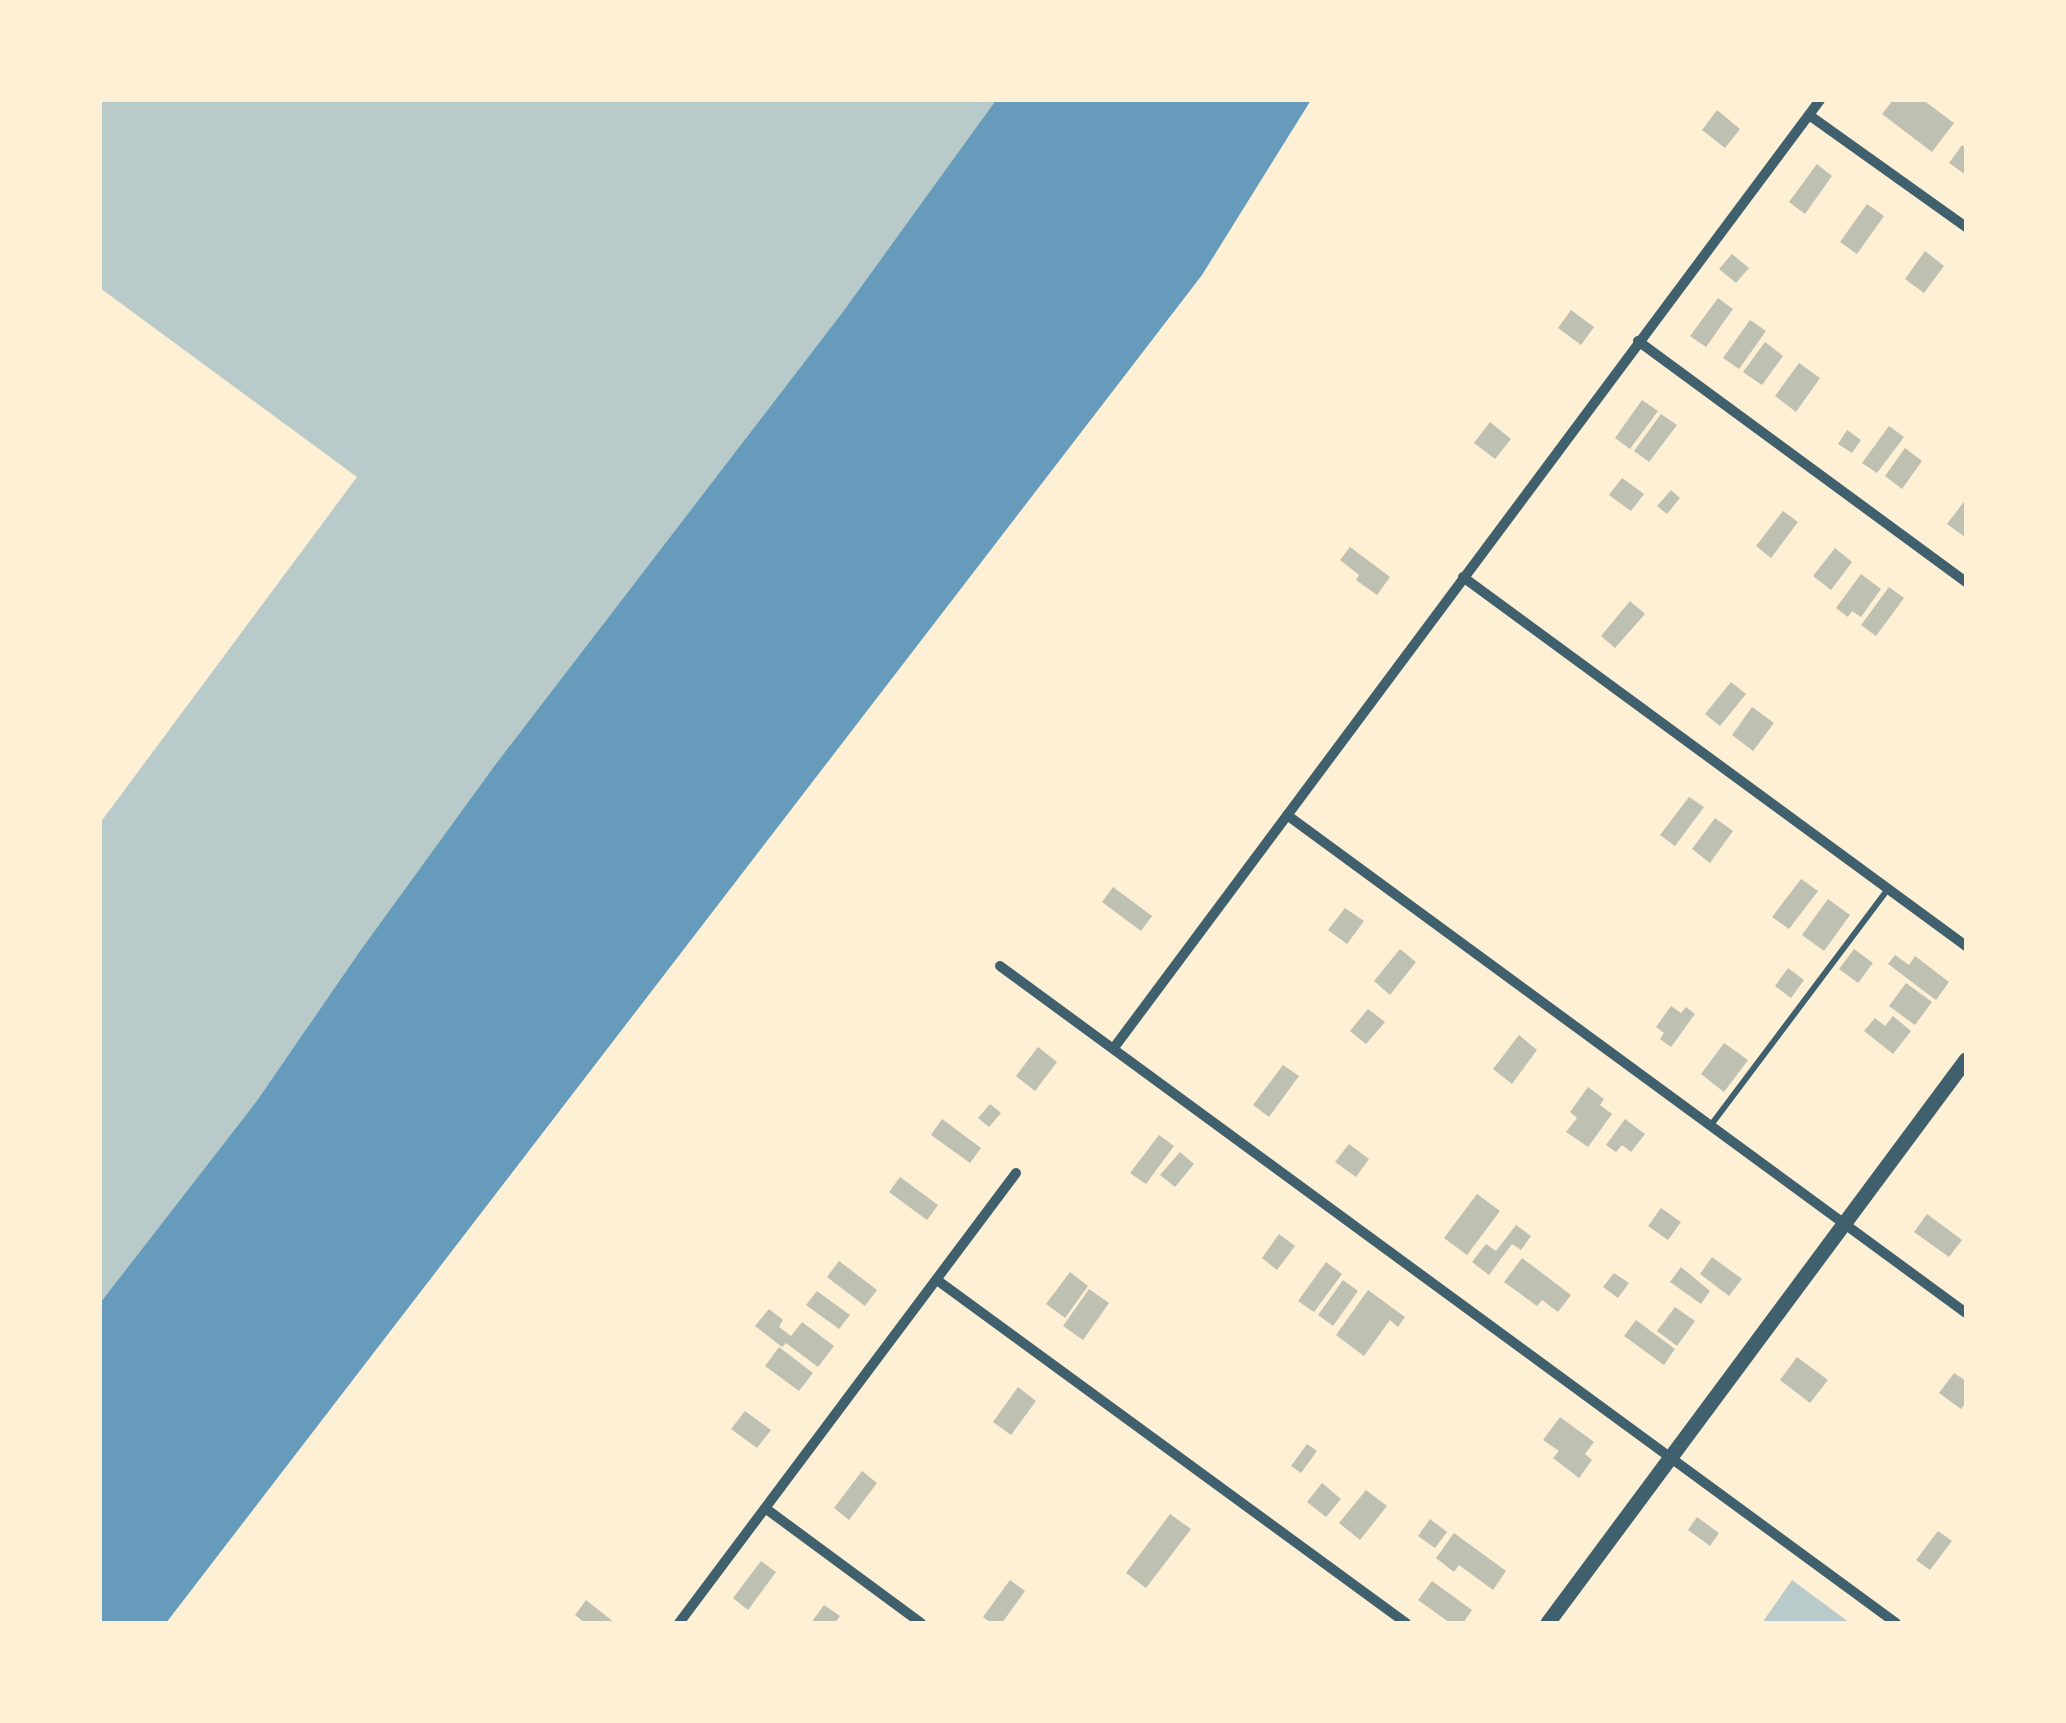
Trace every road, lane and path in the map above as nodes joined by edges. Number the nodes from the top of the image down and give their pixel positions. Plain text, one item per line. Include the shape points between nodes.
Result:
1 (1820, 100) edge
2 (1809, 114) junction
3 (1966, 227) edge
4 (1638, 342) junction
5 (1464, 577) junction
6 (1966, 582) edge
7 (1287, 815) junction
8 (1888, 889) junction
9 (1966, 946) edge
10 (1000, 966) dead end
11 (1113, 1049) junction
12 (1966, 1060) edge
13 (1711, 1126) junction
14 (1016, 1173) dead end
15 (1844, 1223) junction
16 (937, 1280) junction
17 (1966, 1312) edge
18 (1670, 1458) junction
19 (765, 1508) junction
20 (679, 1623) edge
21 (921, 1623) edge
22 (1406, 1623) edge
23 (1548, 1623) edge
24 (1896, 1623) edge

1 - 2 street
2 - 3 street
2 - 4 street
4 - 5 street
4 - 6 street
5 - 7 street
5 - 8 street
7 - 11 street
7 - 13 street
8 - 9 street
8 - 13 lane
10 - 11 street
11 - 18 street
12 - 15 street
13 - 15 street
14 - 16 street
15 - 17 street
15 - 18 street
16 - 19 street
16 - 22 street
18 - 23 street
18 - 24 street
19 - 20 street
19 - 21 street

